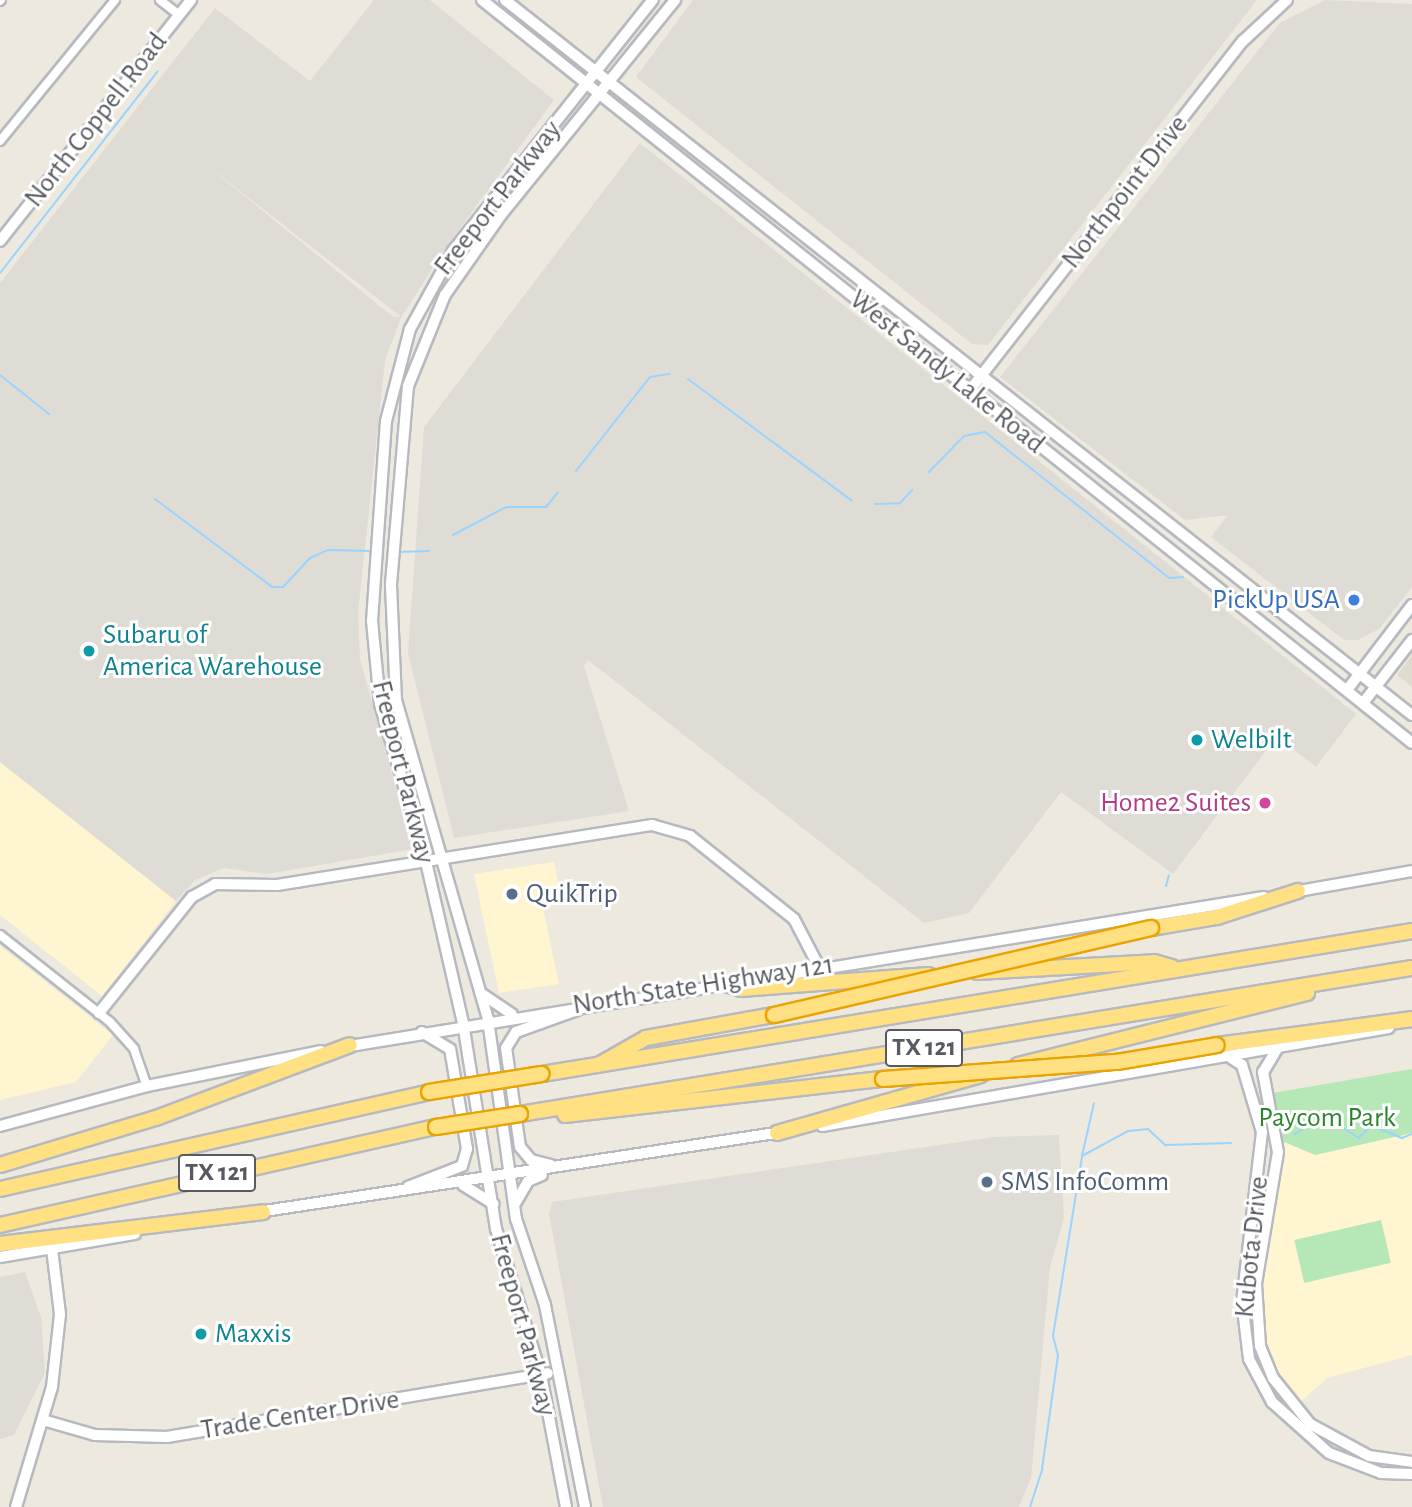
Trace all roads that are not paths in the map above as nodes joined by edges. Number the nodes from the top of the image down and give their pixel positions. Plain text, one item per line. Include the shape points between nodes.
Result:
1 (115, 0) edge
2 (160, 0) edge
3 (482, 0) edge
4 (505, 0) edge
5 (653, 0) edge
6 (675, 0) edge
7 (1287, 0) edge
8 (186, 2) edge
9 (179, 15) junction
10 (597, 72) junction
11 (611, 82) junction
12 (588, 84) junction
13 (601, 94) junction
14 (0, 141) edge
15 (765, 203) junction
16 (488, 205) junction
17 (501, 215) junction
18 (756, 220) junction
19 (0, 241) edge
20 (982, 374) junction
21 (970, 390) junction
22 (1217, 561) junction
23 (1205, 577) junction
24 (1412, 605) edge
25 (1412, 640) edge
26 (1359, 673) junction
27 (1376, 686) junction
28 (1346, 690) junction
29 (1363, 703) junction
30 (1412, 715) edge
31 (1412, 743) edge
32 (446, 858) junction
33 (426, 862) junction
34 (1412, 871) edge
35 (1298, 891) junction
36 (1412, 931) edge
37 (0, 935) edge
38 (819, 967) junction
39 (1412, 968) edge
40 (1177, 969) junction
41 (726, 984) junction
42 (1317, 984) junction
43 (481, 993) junction
44 (456, 995) junction
45 (602, 1001) junction
46 (99, 1013) junction
47 (514, 1015) junction
48 (488, 1019) junction
49 (1412, 1022) edge
50 (463, 1023) junction
51 (440, 1028) junction
52 (422, 1031) junction
53 (350, 1045) junction
54 (1277, 1049) junction
55 (1231, 1058) junction
56 (598, 1065) junction
57 (148, 1086) junction
58 (525, 1113) junction
59 (0, 1126) edge
60 (777, 1133) junction
61 (0, 1165) edge
62 (560, 1167) junction
63 (512, 1175) junction
64 (491, 1180) junction
65 (460, 1184) junction
66 (0, 1189) edge
67 (386, 1195) junction
68 (515, 1204) junction
69 (494, 1205) junction
70 (263, 1212) junction
71 (0, 1225) edge
72 (0, 1244) edge
73 (52, 1248) junction
74 (0, 1257) edge
75 (558, 1371) junction
76 (541, 1375) junction
77 (43, 1420) junction
78 (1412, 1462) edge
79 (1412, 1474) edge
80 (16, 1507) edge
81 (566, 1507) edge
82 (585, 1507) edge

1 - 14 street
2 - 9 street
3 - 12 main road, West Sandy Lake Road
4 - 10 main road, West Sandy Lake Road
5 - 10 main road
6 - 11 main road
7 - 20 main road, Northpoint Drive via 1243,41
8 - 9 main road, North Coppell Road
9 - 19 main road, North Coppell Road
10 - 11 main road, West Sandy Lake Road
10 - 12 main road, Freeport Parkway
11 - 13 main road, Freeport Parkway
11 - 15 main road, West Sandy Lake Road
12 - 13 main road, West Sandy Lake Road
12 - 16 main road, Freeport Parkway
13 - 17 main road, Freeport Parkway
13 - 18 main road, West Sandy Lake Road
15 - 18 main road
15 - 20 main road, West Sandy Lake Road
16 - 17 main road
16 - 33 main road, Freeport Parkway via 430,287 410,329 386,421 372,621 380,704
17 - 32 main road, Freeport Parkway via 445,295 408,386 393,568 396,700
18 - 21 main road, West Sandy Lake Road
20 - 21 main road, Northpoint Drive
20 - 22 main road, West Sandy Lake Road
21 - 23 main road, West Sandy Lake Road
22 - 23 main road
22 - 26 main road, West Sandy Lake Road
23 - 28 main road, West Sandy Lake Road
24 - 26 main road
25 - 27 main road
26 - 27 main road, West Sandy Lake Road
26 - 28 main road
27 - 29 main road
27 - 30 main road, West Sandy Lake Road
28 - 29 main road, West Sandy Lake Road
29 - 31 main road, West Sandy Lake Road
32 - 33 main road
32 - 38 main road via 652,825 677,828 794,919
32 - 43 main road, Freeport Parkway
33 - 44 main road, Freeport Parkway
33 - 46 main road via 277,885 229,881 203,890
34 - 35 main road, North State Highway 121
35 - 38 main road, North State Highway 121
35 - 56 highway, bridge via 1217,917 1151,928 774,1015 646,1038
36 - 40 highway, TX 121
37 - 46 street
38 - 41 main road, North State Highway 121
39 - 42 highway, TX 121
40 - 41 highway via 1154,962 741,989
40 - 56 highway, TX 121
41 - 45 main road, North State Highway 121
42 - 58 highway, TX 121
42 - 60 highway via 1305,994
43 - 47 main road
43 - 48 main road, Freeport Parkway
44 - 50 main road, Freeport Parkway
44 - 51 main road
45 - 47 main road, North State Highway 121
45 - 62 main road via 516,1032 506,1048 520,1146 531,1160
46 - 57 street via 134,1049
47 - 48 main road, North State Highway 121
48 - 50 main road, North State Highway 121
48 - 63 main road, Freeport Parkway
49 - 54 main road
49 - 58 highway, bridge via 1117,1062 883,1079 683,1106 539,1117
50 - 51 main road, North State Highway 121
50 - 64 main road, Freeport Parkway
51 - 52 main road, North State Highway 121
52 - 53 main road, North State Highway 121
52 - 67 main road via 450,1049 467,1157 454,1170
53 - 57 main road, North State Highway 121
53 - 61 highway via 156,1118
54 - 55 main road
54 - 78 main road, Kubota Drive via 1262,1072 1278,1152 1256,1284 1260,1346 1273,1378 1310,1424 1369,1456
55 - 60 main road
55 - 79 main road, Kubota Drive via 1242,1065 1262,1132 1242,1301 1250,1360 1278,1409 1329,1453 1381,1473
56 - 66 highway, TX 121, bridge via 429,1092
57 - 59 main road, North State Highway 121
58 - 71 highway, TX 121, bridge via 436,1127
60 - 62 main road
62 - 63 main road
62 - 68 main road via 528,1181
63 - 64 main road
63 - 68 main road, Freeport Parkway
64 - 65 main road
64 - 69 main road, Freeport Parkway
65 - 67 main road
65 - 69 main road
67 - 70 main road
68 - 75 main road, Freeport Parkway
69 - 76 main road, Freeport Parkway
70 - 72 highway
70 - 73 main road
73 - 74 main road
73 - 77 main road via 60,1314
75 - 76 main road, Trade Center Drive
75 - 82 main road, Freeport Parkway
76 - 77 main road, Trade Center Drive via 167,1437 95,1435
76 - 81 main road, Freeport Parkway
77 - 80 main road

